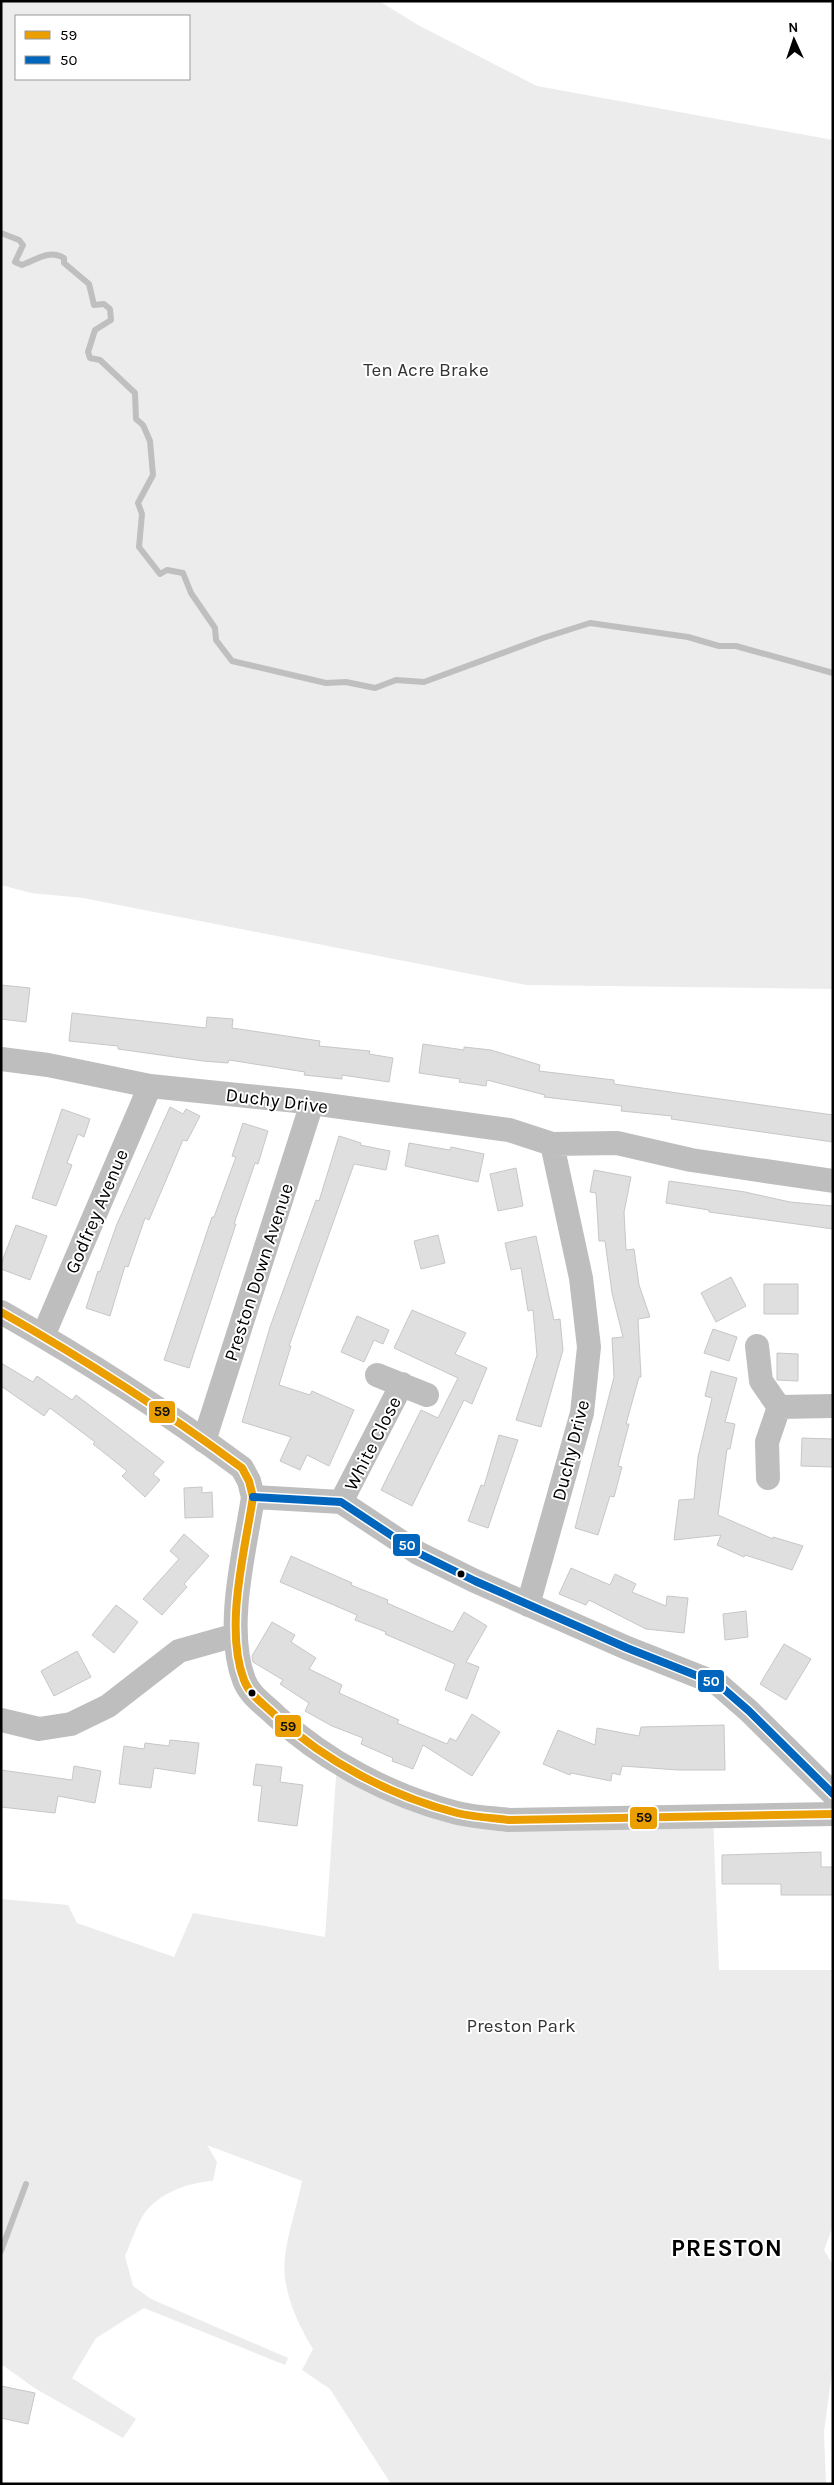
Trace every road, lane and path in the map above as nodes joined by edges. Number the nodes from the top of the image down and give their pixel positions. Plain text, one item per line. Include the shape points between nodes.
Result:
1 (1, 1059) edge
2 (150, 1086) junction
3 (312, 1103) junction
4 (552, 1144) junction
5 (833, 1181) edge
6 (1, 1312) edge
7 (43, 1336) junction
8 (757, 1346) dead end
9 (377, 1375) dead end
10 (402, 1384) junction
11 (427, 1394) dead end
12 (779, 1406) junction
13 (833, 1406) edge
14 (204, 1441) junction
15 (768, 1478) dead end
16 (253, 1496) junction
17 (341, 1502) junction
18 (528, 1606) junction
19 (236, 1635) junction
20 (1, 1720) edge
21 (833, 1794) edge
22 (833, 1814) edge

1 - 2 street, Duchy Drive
2 - 3 street, Duchy Drive
2 - 7 street, Godfrey Avenue
3 - 4 street, Duchy Drive via 509,1130
3 - 14 street, Preston Down Avenue
4 - 5 street, Duchy Drive via 617,1143 690,1160
4 - 18 street, Duchy Drive via 581,1278 589,1347 582,1413
6 - 7 street
7 - 14 street
8 - 12 street via 760,1381
9 - 10 street, White Close
10 - 11 street, White Close
10 - 17 street, White Close
12 - 13 street
12 - 15 street via 767,1442
14 - 16 street via 242,1468
16 - 17 street
16 - 19 street via 237,1603
17 - 18 street via 418,1553
18 - 21 street via 718,1684 750,1711
19 - 20 street via 179,1652 108,1706 71,1724 39,1729
19 - 22 street via 243,1678 251,1694 303,1740 337,1762 411,1799 459,1813 509,1820

